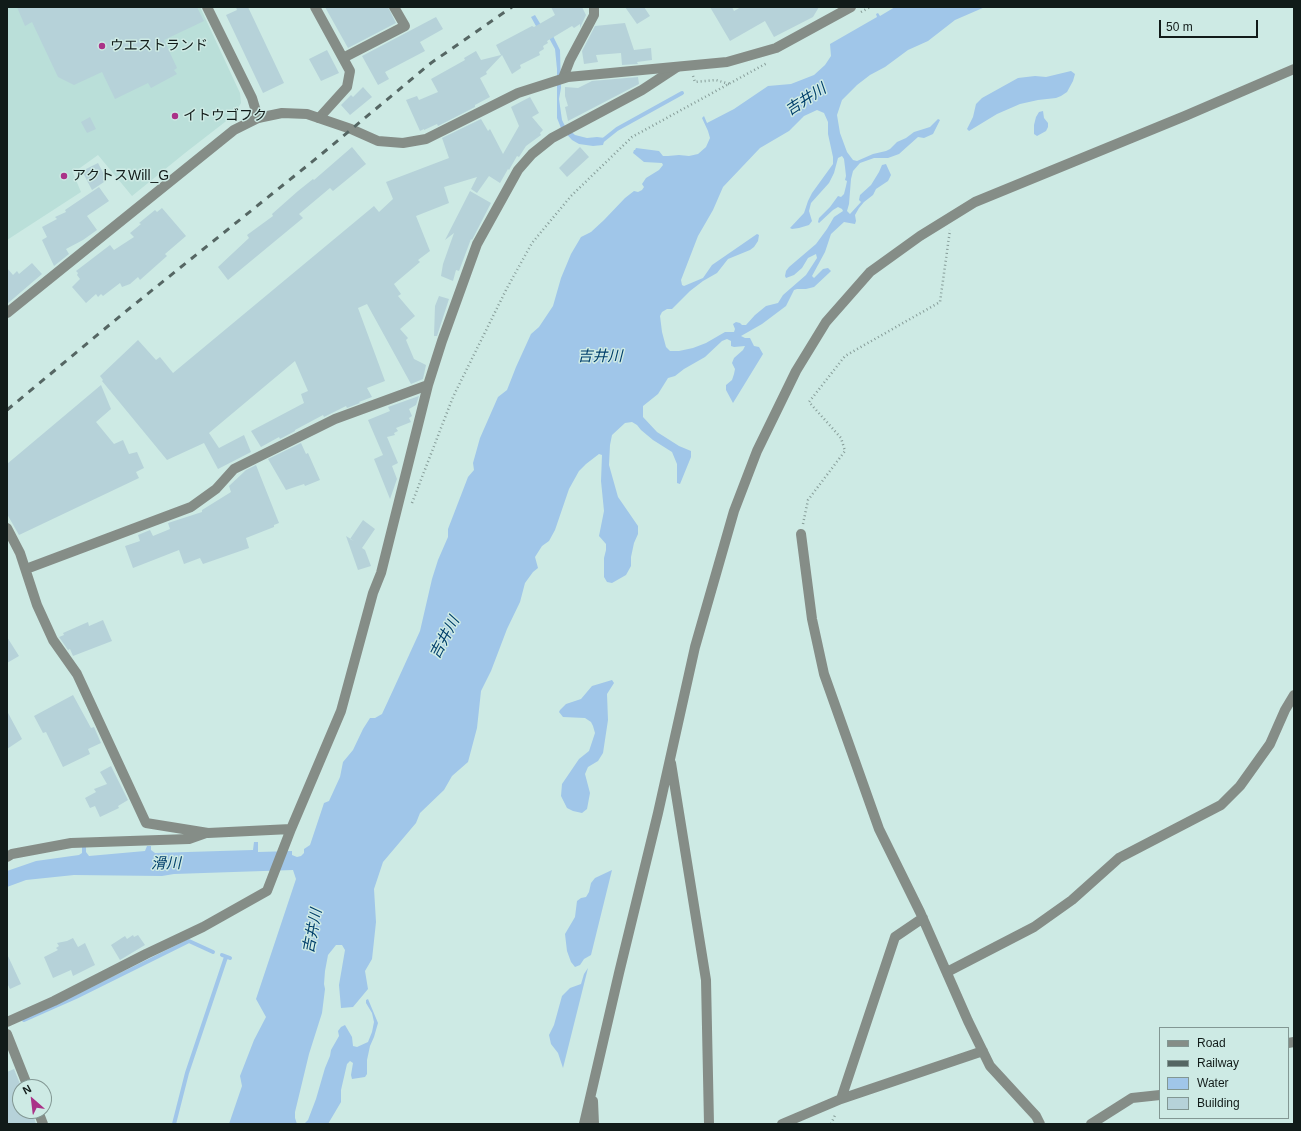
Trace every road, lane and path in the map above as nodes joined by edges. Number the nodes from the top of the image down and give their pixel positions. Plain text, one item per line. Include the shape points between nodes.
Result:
1 (207, 7) edge
2 (315, 7) edge
3 (394, 7) edge
4 (594, 7) edge
5 (870, 7) edge
6 (853, 11) edge
7 (343, 58) junction
8 (769, 62) dead end
9 (690, 66) junction
10 (677, 67) junction
11 (1294, 69) edge
12 (563, 78) junction
13 (729, 84) junction
14 (258, 118) junction
15 (319, 118) junction
16 (952, 216) junction
17 (7, 313) edge
18 (428, 385) junction
19 (409, 509) dead end
20 (7, 528) edge
21 (801, 534) joint
22 (26, 569) junction
23 (1294, 695) edge
24 (670, 757) junction
25 (290, 829) junction
26 (208, 833) junction
27 (7, 857) edge
28 (923, 918) junction
29 (947, 972) junction
30 (7, 1022) edge
31 (7, 1034) edge
32 (983, 1051) junction
33 (25, 1079) edge
34 (593, 1083) junction
35 (1159, 1095) edge
36 (841, 1100) junction
37 (584, 1124) edge
38 (594, 1124) edge
39 (709, 1124) edge
40 (782, 1124) edge
41 (1040, 1124) edge
42 (1091, 1124) edge

1 - 14 street via 252,98
2 - 7 street
3 - 7 street via 405,26
4 - 12 street via 594,15
5 - 6 path
6 - 9 street via 776,48 727,62
7 - 15 street via 350,71 347,87
8 - 13 path
9 - 10 street
9 - 13 path via 695,82 716,80
10 - 12 street
10 - 18 street via 642,90 552,138 532,154 518,170 477,244
11 - 16 street via 975,202
12 - 15 street via 518,93 426,139 403,143 378,141
13 - 19 path via 632,137 571,196 532,243 453,397
14 - 15 street via 282,113 307,114
14 - 17 street via 234,130
16 - 21 path via 940,302 846,356 809,402 841,438 845,451 808,500
16 - 24 street via 870,272 826,322 796,371 757,451 734,511 695,647
18 - 22 street via 335,419 234,469 216,489 191,506
18 - 25 street via 381,573 373,592 341,711
20 - 22 street
21 - 28 street via 812,619 824,674 879,829
22 - 26 street via 53,640 77,674 146,823
23 - 29 street via 1270,744 1240,786 1221,805 1119,858 1072,900 1034,927
24 - 34 street
24 - 39 street via 706,980
25 - 26 street
25 - 30 street via 267,891 203,927
26 - 27 street via 189,839 71,843
28 - 29 street
28 - 36 street via 895,937
29 - 32 street
31 - 33 street
32 - 36 street
32 - 41 street via 990,1066 1036,1116
34 - 37 street
34 - 38 street
35 - 42 street via 1132,1098
36 - 40 street

